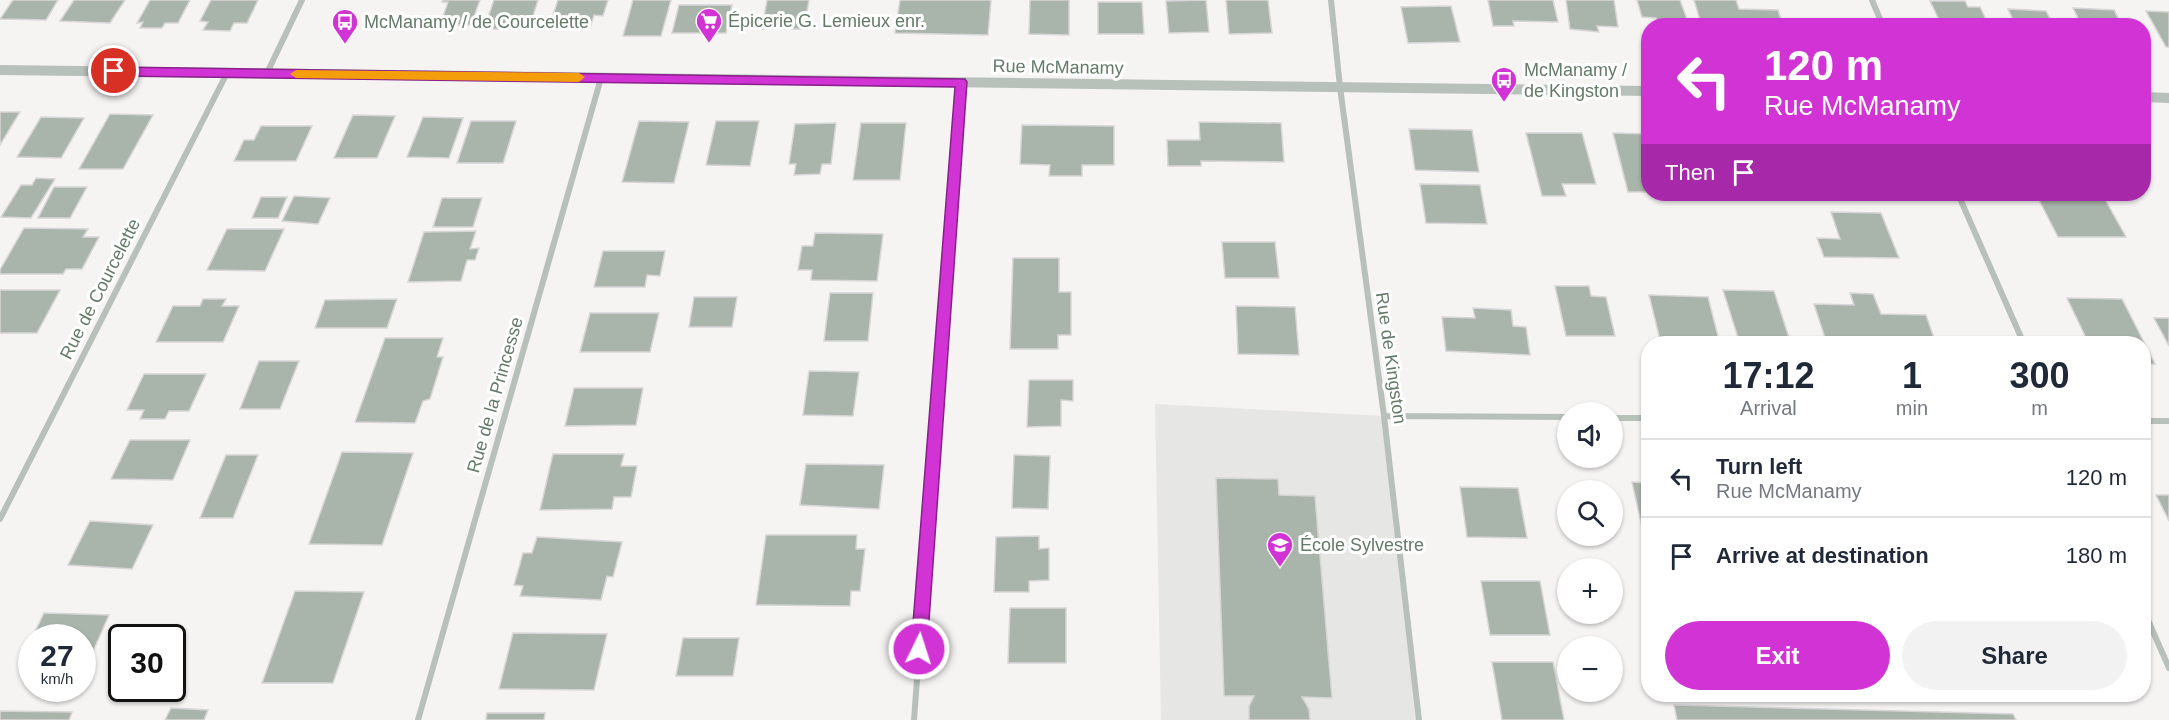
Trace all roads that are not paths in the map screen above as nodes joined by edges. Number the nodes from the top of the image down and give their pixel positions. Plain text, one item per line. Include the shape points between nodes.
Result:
1 (302, 0) edge
2 (1331, 0) edge
3 (1872, 0) edge
4 (1880, 18) edge
5 (0, 70) edge
6 (228, 73) junction
7 (267, 74) junction
8 (601, 78) junction
9 (961, 82) junction
10 (1340, 87) junction
11 (1641, 91) edge
12 (2151, 97) edge
13 (2169, 98) edge
14 (1961, 201) edge
15 (2020, 336) edge
16 (1384, 416) junction
17 (1557, 417) edge
18 (1623, 418) edge
19 (1641, 418) edge
20 (2151, 421) edge
21 (2169, 421) edge
22 (0, 519) edge
23 (2151, 628) edge
24 (2169, 668) edge
25 (418, 720) edge
26 (914, 720) edge
27 (1419, 720) edge

1 - 7 street
2 - 10 street, Rue de Kingston
3 - 4 street
5 - 6 street, Rue McManamy
6 - 7 street, Rue McManamy
6 - 22 street, Rue de Courcelette
7 - 8 street, Rue McManamy
8 - 9 street, Rue McManamy
8 - 25 street, Rue de la Princesse
9 - 10 street, Rue McManamy
9 - 26 street
10 - 11 street, Rue McManamy
10 - 16 street, Rue de Kingston
12 - 13 street
14 - 15 street
16 - 17 street
16 - 27 street, Rue de Kingston
18 - 19 street
20 - 21 street
23 - 24 street

